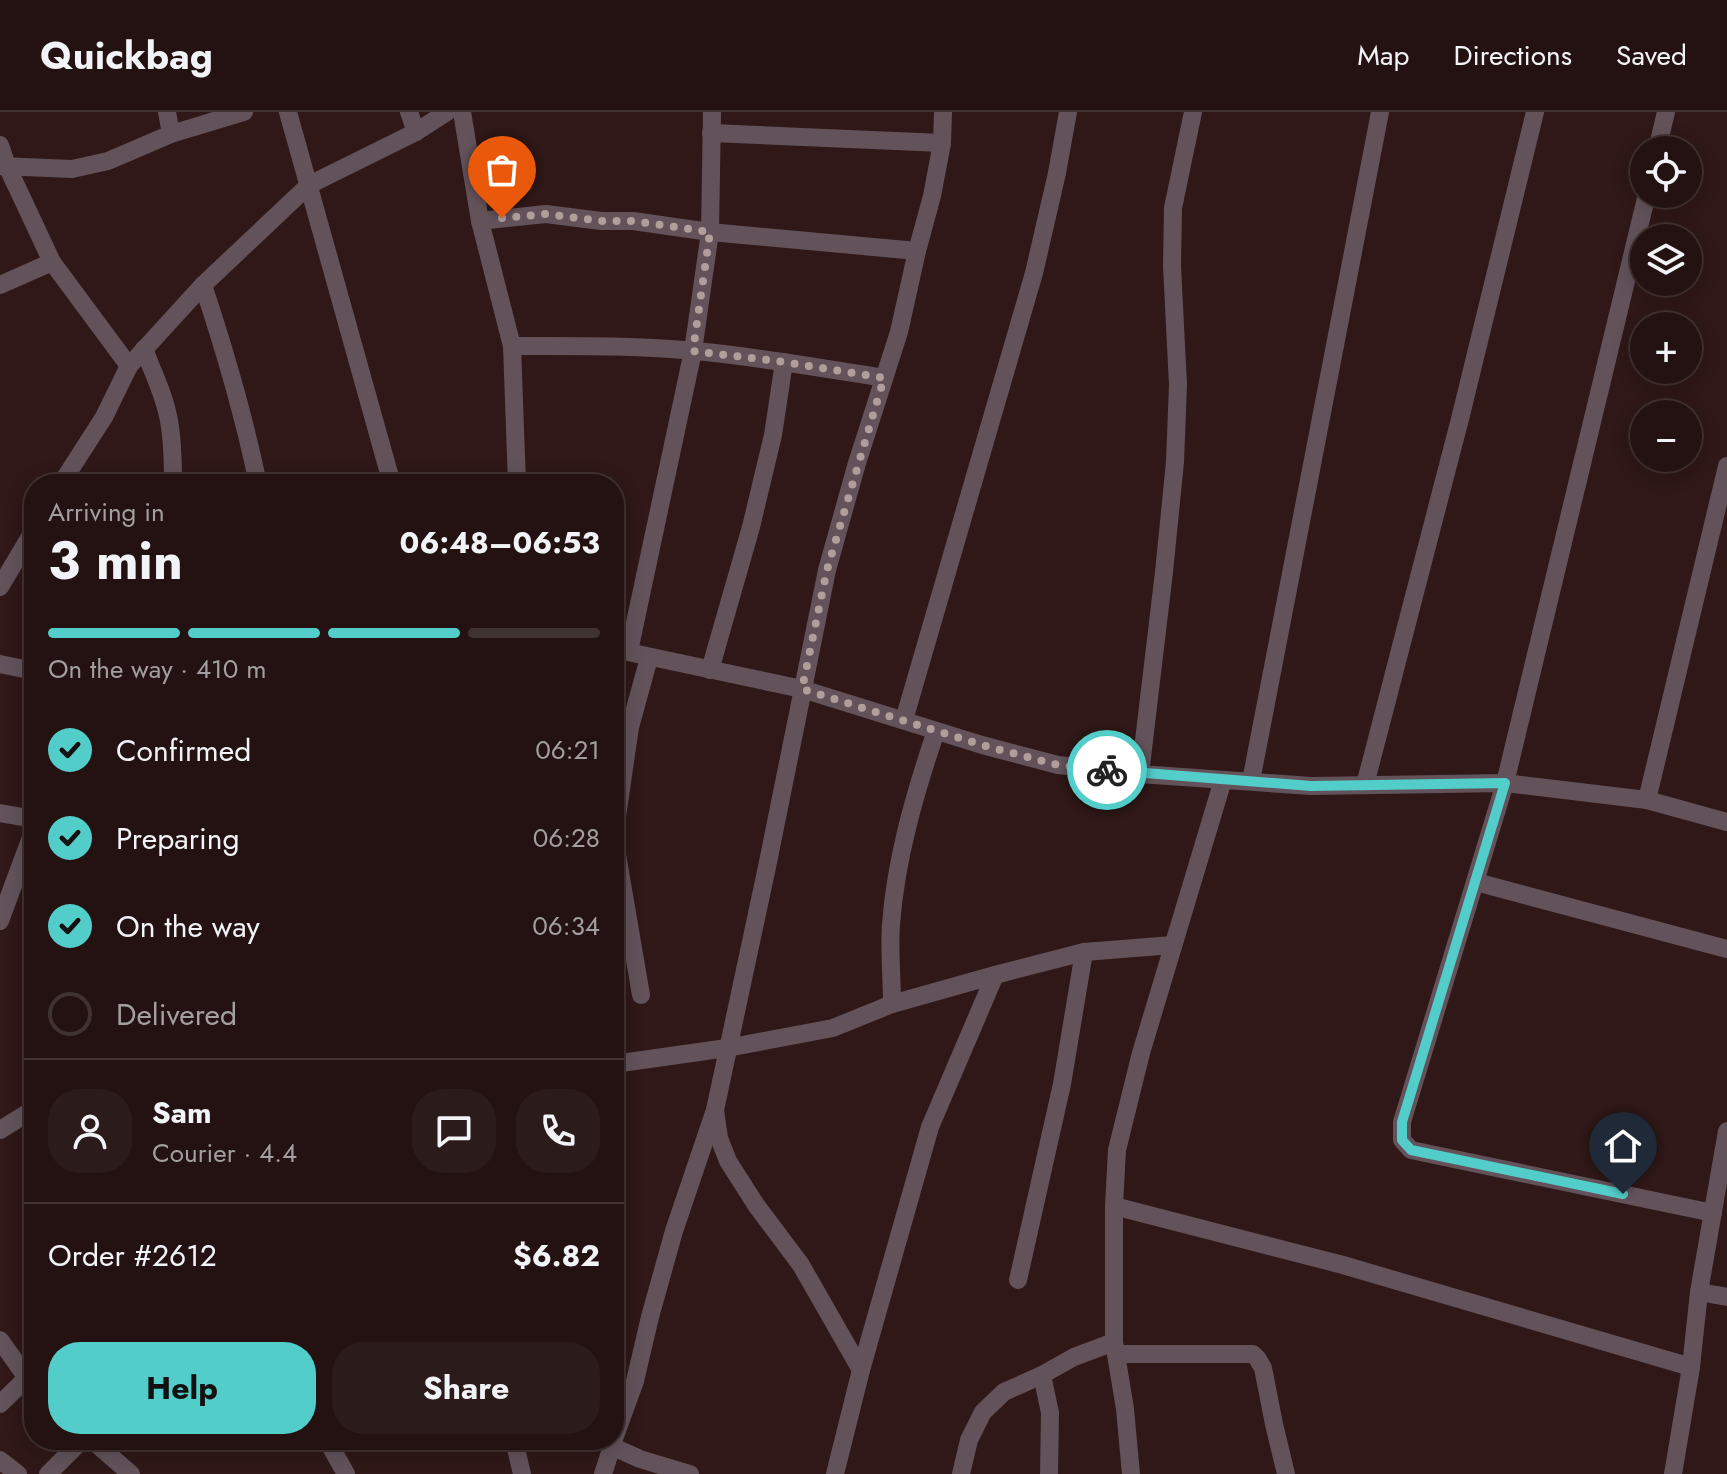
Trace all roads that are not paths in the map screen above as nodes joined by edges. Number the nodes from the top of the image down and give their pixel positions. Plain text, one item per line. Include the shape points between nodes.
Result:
1 (167, 112) edge
2 (244, 112) edge
3 (288, 112) edge
4 (409, 112) edge
5 (447, 112) edge
6 (462, 112) edge
7 (712, 112) edge
8 (943, 112) edge
9 (1068, 112) edge
10 (1193, 112) edge
11 (1380, 112) edge
12 (1535, 112) edge
13 (1666, 112) edge
14 (416, 132) junction
15 (711, 133) junction
16 (171, 134) junction
17 (1660, 136) edge
18 (942, 143) junction
19 (0, 145) edge
20 (3, 166) edge
21 (309, 185) junction
22 (1644, 208) edge
23 (480, 221) junction
24 (710, 232) junction
25 (917, 251) junction
26 (52, 262) junction
27 (0, 285) edge
28 (203, 285) junction
29 (512, 346) junction
30 (144, 349) junction
31 (693, 351) junction
32 (784, 362) junction
33 (129, 366) junction
34 (884, 378) junction
35 (1727, 466) edge
36 (67, 474) edge
37 (173, 474) edge
38 (256, 474) edge
39 (389, 474) edge
40 (517, 474) edge
41 (24, 547) edge
42 (0, 587) edge
43 (624, 638) edge
44 (624, 651) edge
45 (649, 658) junction
46 (0, 664) edge
47 (24, 669) edge
48 (710, 670) junction
49 (802, 689) junction
50 (904, 720) junction
51 (936, 731) junction
52 (624, 768) edge
53 (1140, 774) junction
54 (1223, 780) junction
55 (1251, 781) junction
56 (1505, 783) junction
57 (1365, 785) junction
58 (1647, 800) junction
59 (0, 813) edge
60 (24, 817) edge
61 (1727, 822) edge
62 (24, 856) edge
63 (1476, 882) junction
64 (624, 896) edge
65 (0, 921) edge
66 (1173, 945) junction
67 (1727, 949) edge
68 (1084, 952) junction
69 (995, 975) junction
70 (641, 995) dead end
71 (892, 1004) junction
72 (727, 1048) junction
73 (624, 1063) edge
74 (715, 1110) junction
75 (24, 1115) edge
76 (0, 1130) edge
77 (1727, 1131) edge
78 (1114, 1206) junction
79 (1713, 1213) junction
80 (1018, 1280) dead end
81 (1699, 1292) junction
82 (1727, 1297) edge
83 (0, 1340) edge
84 (1115, 1348) junction
85 (1691, 1367) junction
86 (24, 1368) edge
87 (861, 1370) junction
88 (1042, 1375) junction
89 (24, 1384) edge
90 (0, 1404) edge
91 (624, 1412) edge
92 (624, 1449) edge
93 (82, 1450) edge
94 (105, 1450) edge
95 (333, 1450) edge
96 (516, 1450) edge
97 (610, 1450) edge
98 (48, 1474) edge
99 (131, 1474) edge
100 (346, 1474) edge
101 (522, 1474) edge
102 (603, 1474) edge
103 (690, 1474) edge
104 (835, 1474) edge
105 (961, 1474) edge
106 (1049, 1474) edge
107 (1131, 1474) edge
108 (1286, 1474) edge
109 (1673, 1474) edge

1 - 16 street
2 - 16 street
3 - 21 street
4 - 14 street
5 - 14 street
6 - 23 street
7 - 15 street
8 - 18 street
9 - 50 street via 1034,273
10 - 53 street via 1173,208 1175,462
11 - 55 street
12 - 57 street
13 - 17 street
14 - 21 street
15 - 18 street
15 - 24 street
16 - 20 street via 108,161 72,169
18 - 25 street
19 - 20 street
20 - 26 street
21 - 28 street
21 - 39 street
22 - 56 street
23 - 24 street via 546,214
23 - 29 street
24 - 25 street
24 - 31 street
25 - 34 street
26 - 27 street
26 - 33 street
28 - 30 street
28 - 38 street
29 - 31 street
29 - 40 street
30 - 33 street
30 - 37 street via 169,420
31 - 32 street
31 - 43 street
32 - 34 street
32 - 48 street via 751,527
33 - 36 street
34 - 49 street via 827,570
35 - 58 street
41 - 42 street
44 - 45 street
45 - 48 street
45 - 52 street
46 - 47 street
48 - 49 street
49 - 50 street
49 - 72 street
50 - 51 street
51 - 53 street via 1058,765
51 - 71 street via 898,881 891,925
53 - 54 street
54 - 55 street
54 - 66 street
55 - 57 street
56 - 57 street
56 - 58 street
56 - 63 street
58 - 61 street
59 - 60 street
62 - 65 street
63 - 67 street
63 - 79 street via 1402,1122 1402,1140 1411,1150
64 - 70 street
66 - 68 street
66 - 78 street via 1117,1150
68 - 69 street
68 - 80 street via 1062,1084
69 - 71 street
69 - 87 street via 930,1127
71 - 72 street via 833,1028
72 - 73 street
72 - 74 street
74 - 87 street via 728,1161 801,1265
74 - 91 street via 674,1231
75 - 76 street
77 - 79 street
78 - 84 street
78 - 85 street via 1343,1265
79 - 81 street
81 - 82 street
81 - 85 street
83 - 86 street
84 - 88 street via 1074,1357
84 - 107 street
84 - 108 street via 1253,1354 1263,1368
85 - 109 street
87 - 104 street
88 - 105 street via 1004,1392 983,1412
88 - 106 street via 1050,1413
89 - 90 street
92 - 103 street
93 - 98 street
94 - 99 street
95 - 100 street
96 - 101 street
97 - 102 street

